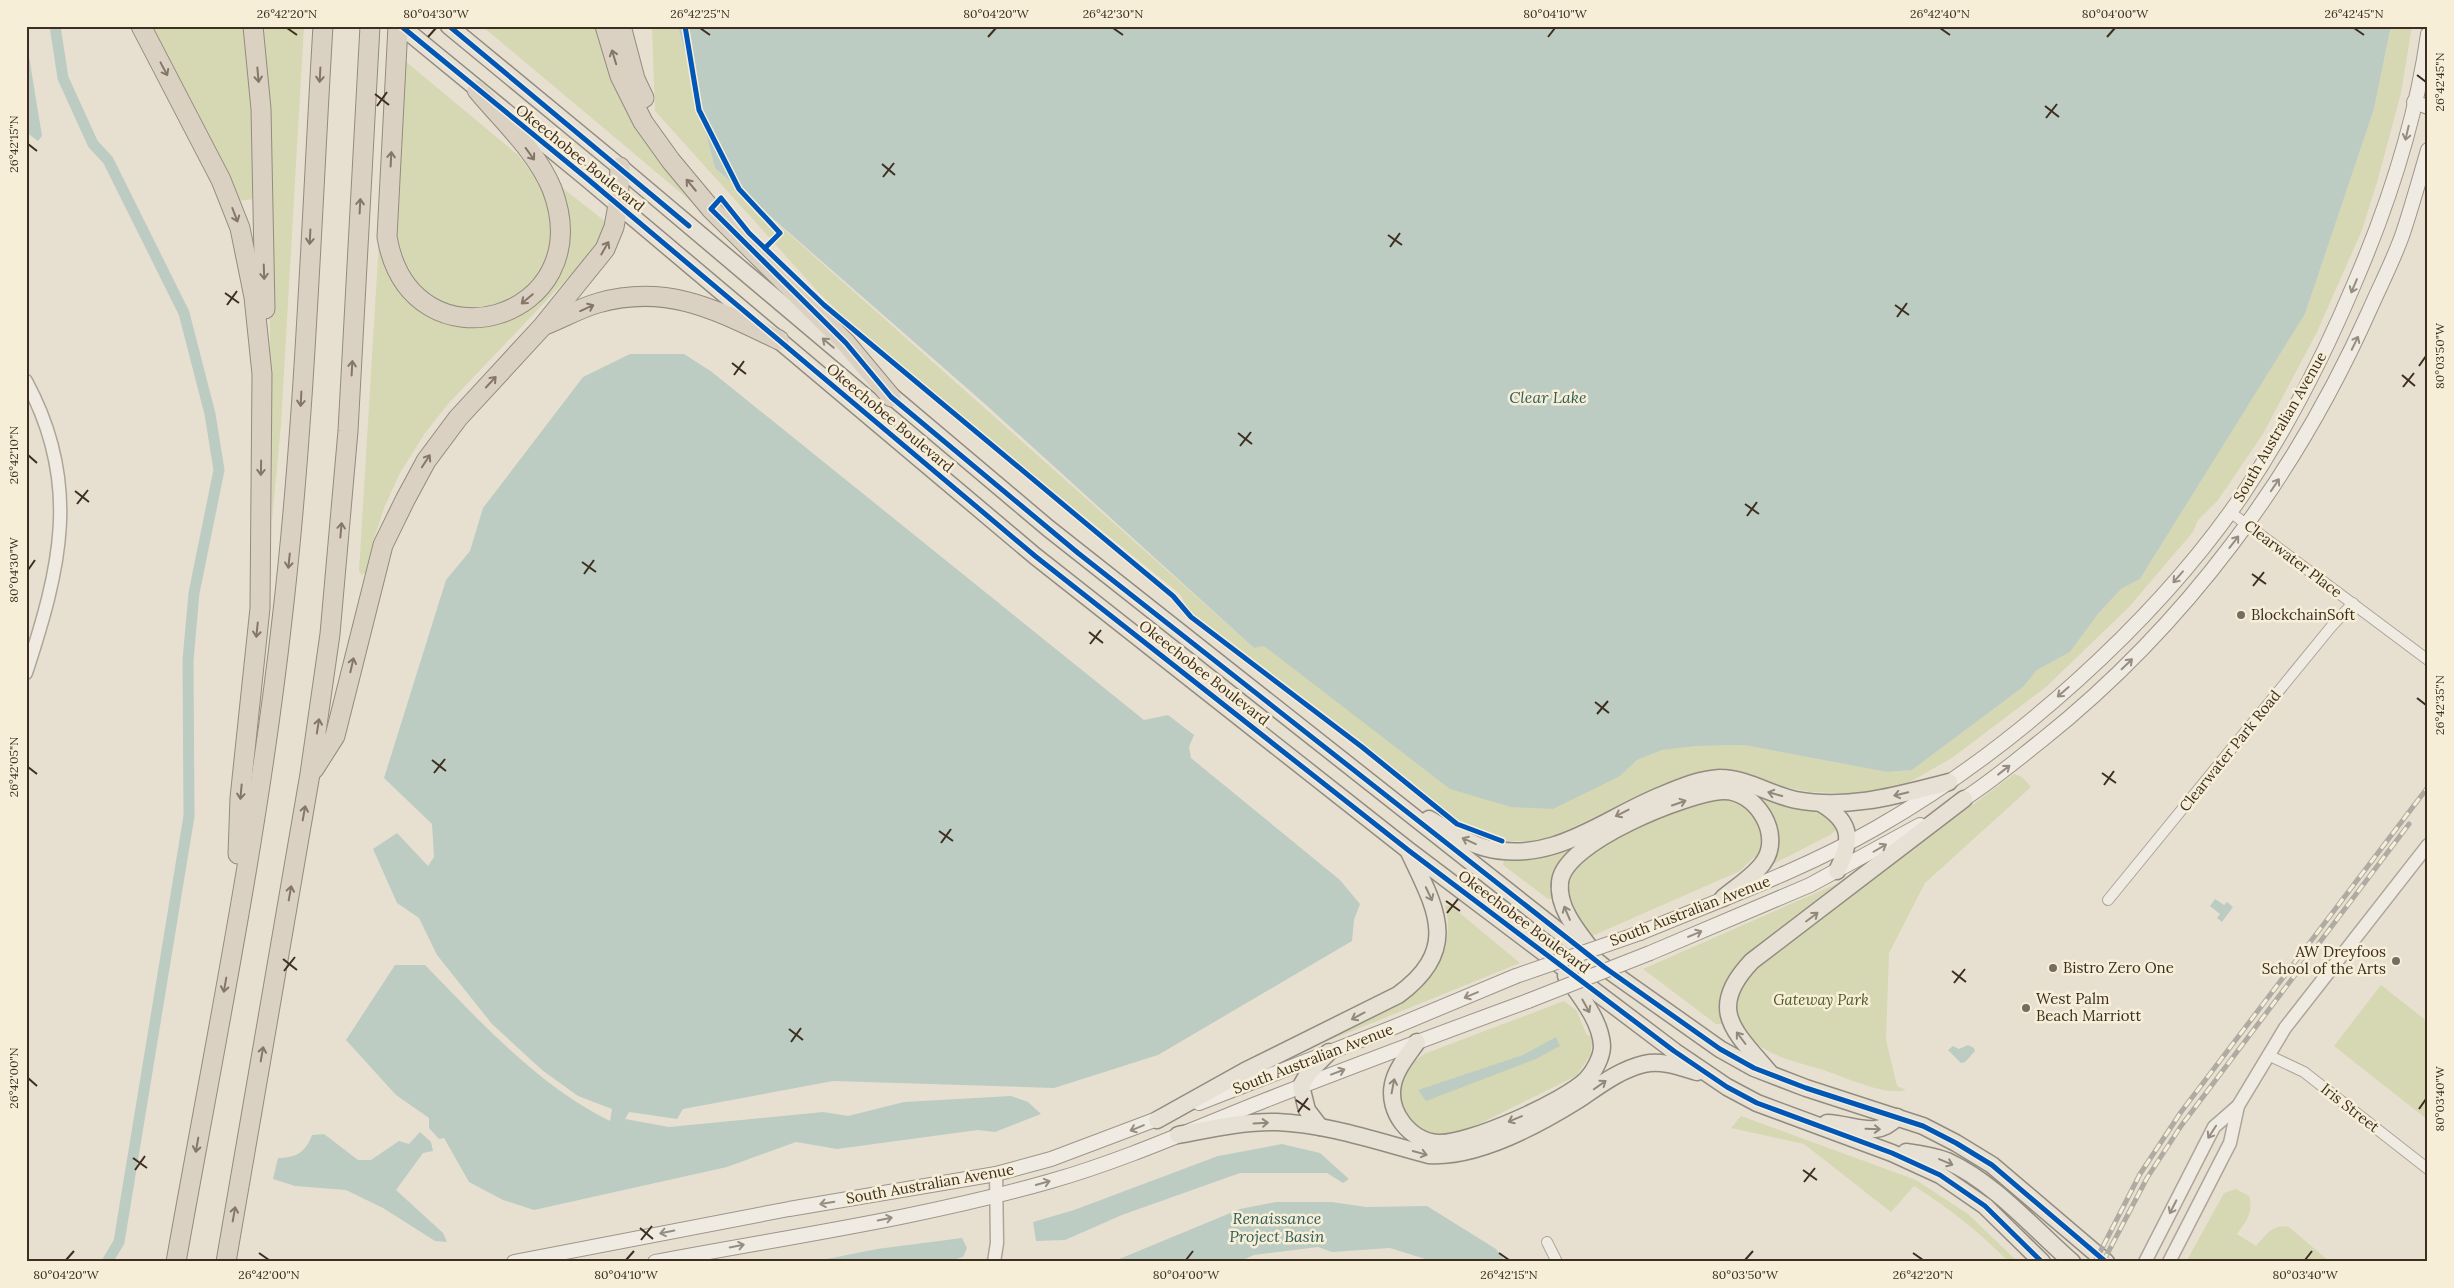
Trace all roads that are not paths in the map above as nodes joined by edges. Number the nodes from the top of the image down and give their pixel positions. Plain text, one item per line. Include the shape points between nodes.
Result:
1 (141, 26) edge
2 (253, 26) edge
3 (323, 26) edge
4 (370, 26) edge
5 (399, 26) edge
6 (450, 26) edge
7 (605, 26) edge
8 (621, 26) edge
9 (2428, 34) edge
10 (477, 90) junction
11 (2414, 102) junction
12 (2428, 107) edge
13 (2428, 150) edge
14 (671, 161) junction
15 (620, 167) junction
16 (618, 205) junction
17 (542, 327) junction
18 (779, 340) junction
19 (262, 374) junction
20 (26, 381) edge
21 (891, 397) junction
22 (2230, 512) junction
23 (2247, 525) junction
24 (2353, 603) junction
25 (2428, 660) edge
26 (26, 674) edge
27 (310, 774) junction
28 (1949, 782) junction
29 (1379, 790) junction
30 (1964, 799) junction
31 (1822, 804) junction
32 (1848, 844) junction
33 (2428, 845) edge
34 (1408, 850) junction
35 (1837, 871) junction
36 (1723, 898) junction
37 (2108, 900) dead end
38 (234, 936) junction
39 (1560, 966) junction
40 (1604, 967) junction
41 (1417, 1042) junction
42 (1329, 1052) junction
43 (2268, 1055) junction
44 (1709, 1075) junction
45 (1772, 1076) junction
46 (1301, 1086) junction
47 (2238, 1106) junction
48 (1897, 1117) junction
49 (1157, 1120) junction
50 (1809, 1123) junction
51 (1320, 1127) junction
52 (1178, 1135) junction
53 (1882, 1149) junction
54 (2428, 1169) edge
55 (996, 1174) junction
56 (996, 1196) junction
57 (1547, 1242) dead end
58 (176, 1262) edge
59 (226, 1262) edge
60 (514, 1262) edge
61 (655, 1262) edge
62 (994, 1262) edge
63 (1557, 1262) edge
64 (2042, 1262) edge
65 (2072, 1262) edge
66 (2106, 1262) edge
67 (2145, 1262) edge
68 (2169, 1262) edge

1 -> 19 highway via 221,180 240,228 254,296
2 -> 19 highway via 261,109 265,297
3 -> 38 highway via 290,548 271,710
27 -> 4 highway via 330,634 345,474
5 - 10 main road, Okeechobee Boulevard
10 -> 5 highway via 541,169 551,187 560,220 560,247 552,269 539,289 520,305 486,318 455,316 426,305 400,277 391,259 387,237
6 - 15 main road, Okeechobee Boulevard
14 -> 7 highway via 643,122 620,76
8 - 14 highway via 635,79
9 - 11 main road, South Australian Avenue
10 - 16 main road, Okeechobee Boulevard
11 - 12 main road
11 -> 22 main road, South Australian Avenue via 2398,171 2340,318 2300,400
23 -> 13 main road, South Australian Avenue via 2314,422 2357,339 2396,250
21 -> 14 highway via 846,343 711,208
15 - 16 highway
21 -> 15 main road, Okeechobee Boulevard
17 -> 16 highway via 605,250
16 - 18 main road, Okeechobee Boulevard
17 -> 18 highway via 597,303 636,296 668,296 720,312
27 -> 17 highway via 335,736 383,544 405,500 426,461 458,418
18 - 34 main road, Okeechobee Boulevard via 1036,556
19 -> 38 highway via 260,608 240,798
20 - 26 street via 48,428 56,459 62,530 56,569
21 - 29 main road, Okeechobee Boulevard via 1070,547
22 - 23 street, Clearwater Place
22 -> 28 main road, South Australian Avenue via 2161,596 2099,659 2046,707
23 - 24 street, Clearwater Place
30 -> 23 main road, South Australian Avenue via 2058,727 2137,655 2208,576
24 - 25 street, Clearwater Place
24 - 37 street, Clearwater Park Road
59 -> 27 highway
28 -> 31 main road via 1878,800
28 - 32 main road, South Australian Avenue
31 -> 29 main road via 1769,793 1734,780 1709,780 1688,784 1642,803 1573,840 1538,851 1517,852 1484,848
29 - 40 main road, Okeechobee Boulevard
35 -> 30 main road, South Australian Avenue
45 -> 30 main road via 1730,1023 1728,998 1740,974 1752,961
31 - 32 main road via 1843,820
32 - 35 main road
32 - 36 main road, South Australian Avenue via 1796,870
33 - 43 street via 2284,1028
34 - 39 main road, Okeechobee Boulevard
34 -> 49 main road via 1434,905 1438,922 1432,955 1413,984 1398,995 1245,1071
41 -> 35 main road, South Australian Avenue, bridge via 1650,953
40 -> 36 main road via 1567,914 1560,882 1562,872 1578,853 1608,833 1684,800 1724,791 1743,797 1760,810 1767,822 1769,846 1764,862
36 -> 42 main road, South Australian Avenue, bridge via 1640,933 1516,976
38 -> 58 highway
39 -> 41 main road via 1587,1006 1602,1047 1587,1079 1574,1090 1480,1134 1447,1142 1428,1141 1402,1123 1392,1094 1396,1073
39 - 44 main road, Okeechobee Boulevard
40 - 45 main road, Okeechobee Boulevard via 1720,1049
46 -> 41 main road, South Australian Avenue
42 - 46 main road via 1309,1072
42 - 49 main road, South Australian Avenue
43 - 47 street
43 - 54 street, Iris Street via 2304,1072
44 - 50 main road, Okeechobee Boulevard via 1757,1103
51 -> 44 main road via 1441,1156 1490,1143 1521,1130 1553,1115 1612,1077 1645,1064 1660,1063
45 - 48 main road, Okeechobee Boulevard
46 - 51 main road via 1307,1110
46 - 52 main road, South Australian Avenue
47 -> 67 street via 2214,1127
47 - 68 street via 2230,1144
50 -> 48 main road via 1875,1130 1888,1126
48 - 66 main road, Okeechobee Boulevard via 1939,1134 1992,1165
49 -> 55 main road, South Australian Avenue via 1051,1159
50 - 53 main road, Okeechobee Boulevard
52 -> 51 main road via 1250,1123
56 -> 52 main road, South Australian Avenue via 1105,1164
53 - 64 main road, Okeechobee Boulevard via 1929,1169 1960,1188 2000,1219
53 -> 65 main road via 1933,1157 1957,1166 2006,1202
55 - 56 street
55 -> 60 main road, South Australian Avenue via 789,1209
61 -> 56 main road, South Australian Avenue
56 - 62 street
57 - 63 street

